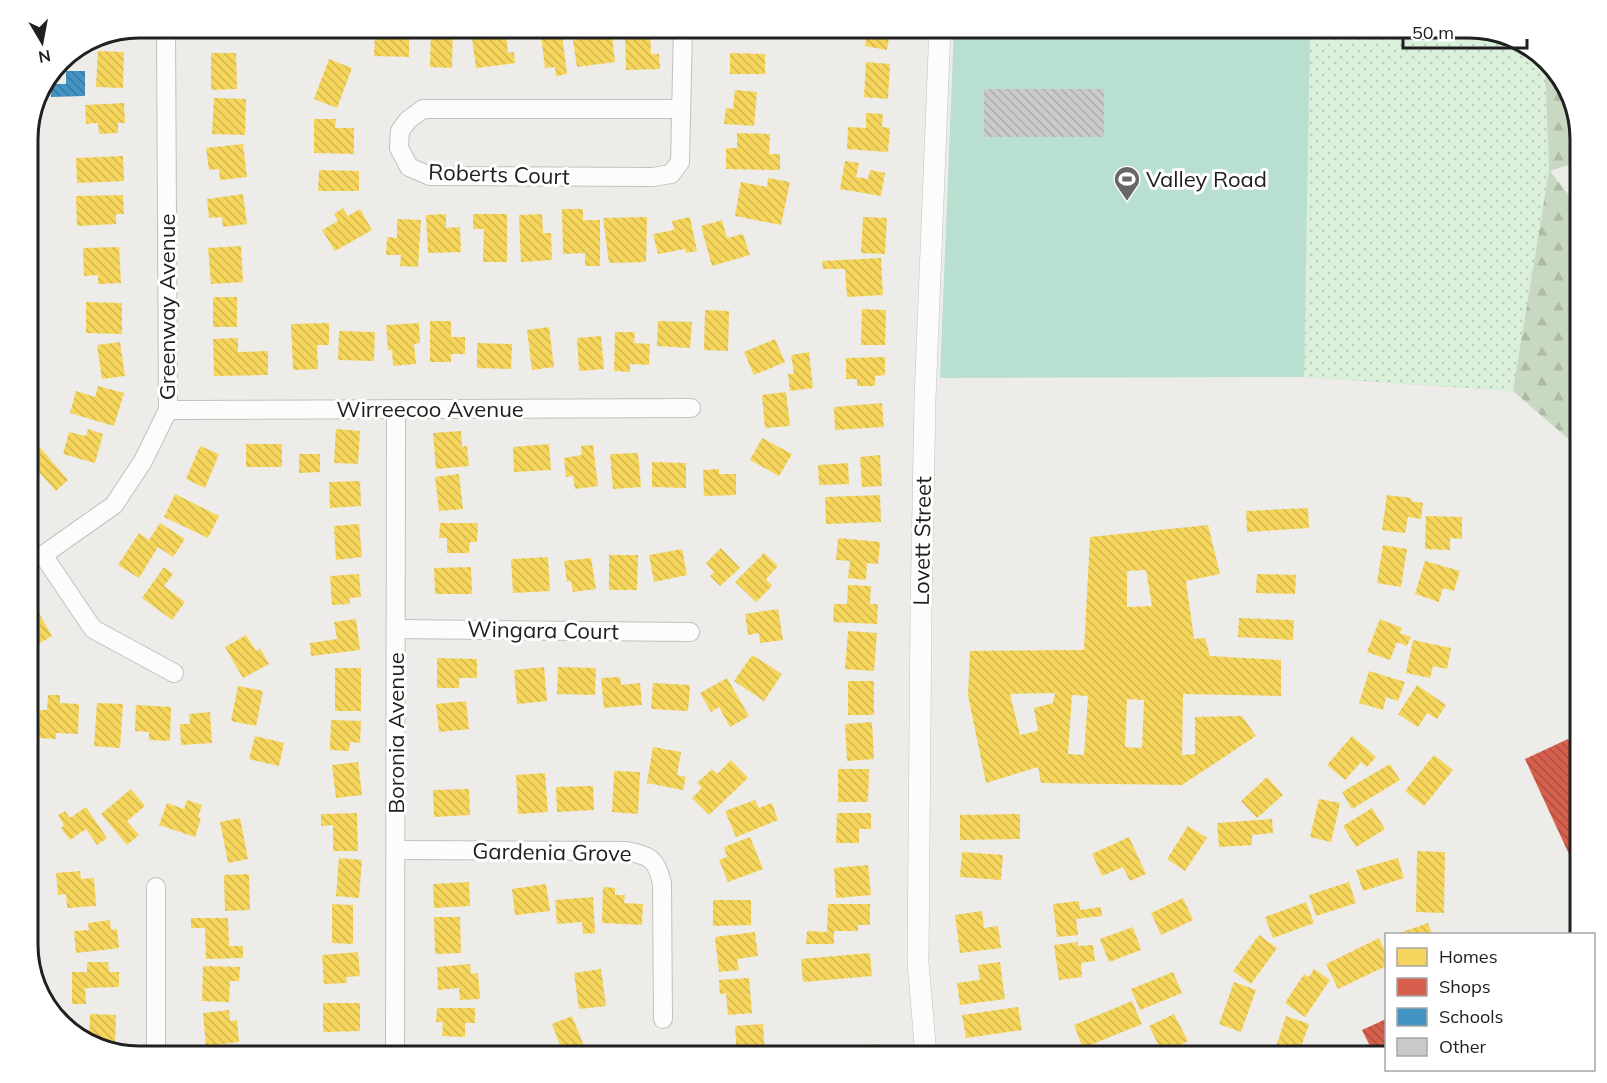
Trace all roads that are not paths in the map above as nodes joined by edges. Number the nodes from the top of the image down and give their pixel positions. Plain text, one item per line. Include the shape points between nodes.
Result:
1 (166, 38) edge
2 (683, 38) edge
3 (940, 38) edge
4 (681, 109) junction
5 (691, 408) dead end
6 (396, 409) junction
7 (168, 410) junction
8 (38, 556) edge
9 (38, 562) edge
10 (396, 629) junction
11 (690, 632) dead end
12 (174, 673) dead end
13 (396, 850) junction
14 (156, 887) dead end
15 (663, 1019) dead end
16 (156, 1046) edge
17 (395, 1046) edge
18 (925, 1046) edge

1 - 7 street, Greenway Avenue
2 - 4 street, Roberts Court
3 - 18 street, Lovett Street via 921,610 918,962
4 - 4 street, Roberts Court via 423,109 400,131 399,148 409,167 430,176 653,177 671,174 680,162
5 - 6 street, Wirreecoo Avenue
6 - 7 street, Wirreecoo Avenue
6 - 10 street, Boronia Avenue
7 - 8 street, Greenway Avenue via 114,505
9 - 12 street via 93,629
10 - 11 street, Wingara Court
10 - 13 street, Boronia Avenue
13 - 15 street, Gardenia Grove via 626,851 645,855 658,866 662,883
13 - 17 street, Boronia Avenue
14 - 16 street

